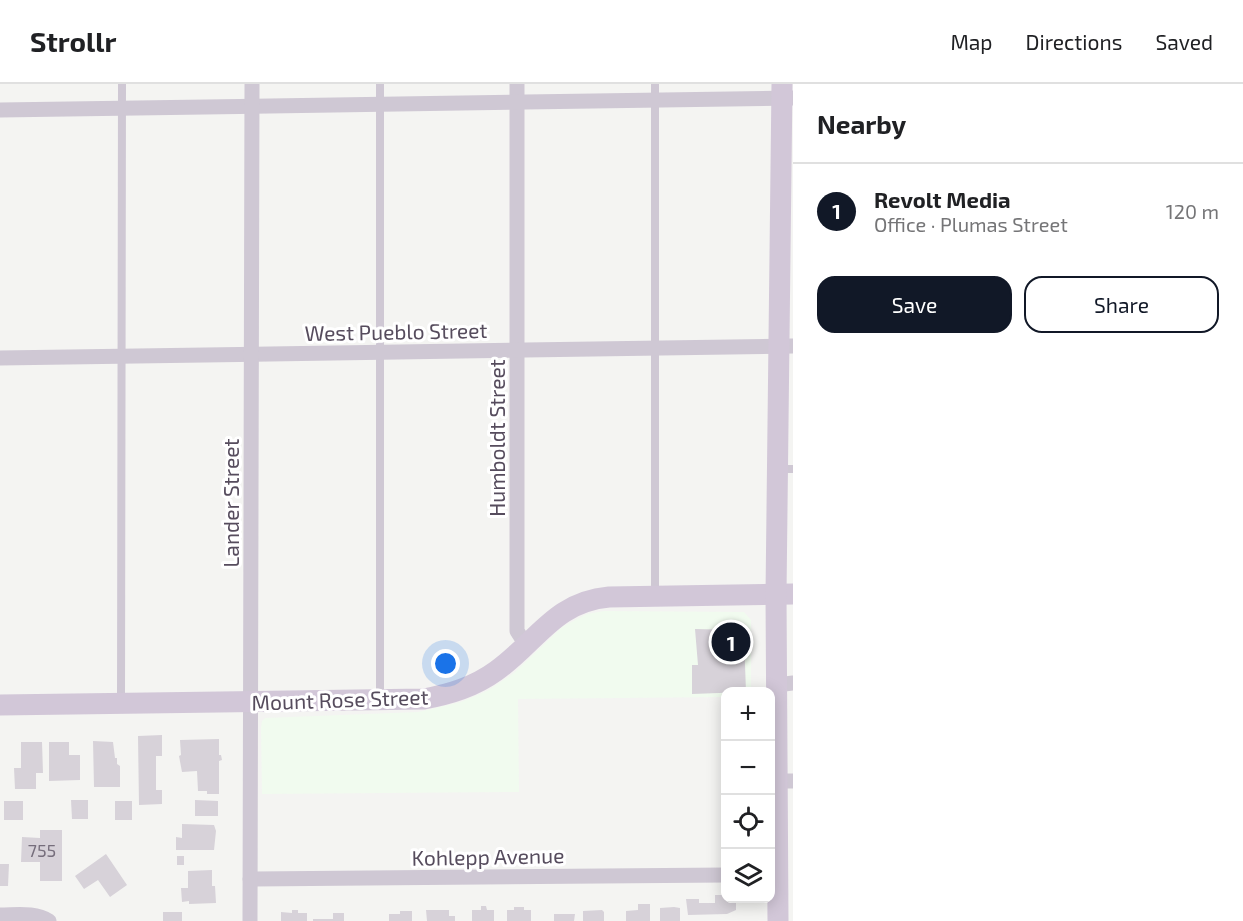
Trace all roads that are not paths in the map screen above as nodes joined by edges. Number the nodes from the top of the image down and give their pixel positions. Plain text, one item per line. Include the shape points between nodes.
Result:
1 (122, 84) edge
2 (252, 84) edge
3 (381, 84) edge
4 (517, 84) edge
5 (655, 84) edge
6 (785, 93) edge
7 (655, 100) junction
8 (517, 103) junction
9 (381, 105) junction
10 (252, 106) junction
11 (123, 108) junction
12 (0, 110) edge
13 (786, 346) edge
14 (654, 348) junction
15 (517, 350) junction
16 (381, 352) junction
17 (251, 354) junction
18 (123, 356) junction
19 (0, 358) edge
20 (785, 469) edge
21 (785, 594) edge
22 (655, 597) junction
23 (526, 645) junction
24 (785, 684) edge
25 (380, 701) junction
26 (251, 702) junction
27 (121, 704) junction
28 (0, 705) edge
29 (785, 781) edge
30 (775, 866) edge
31 (721, 875) edge
32 (250, 879) junction
33 (775, 886) edge
34 (0, 915) edge
35 (50, 921) edge
36 (250, 921) edge
37 (778, 921) edge

1 - 11 lane
2 - 10 street, Lander Street
3 - 9 lane
4 - 8 street, Humboldt Street
5 - 7 lane
6 - 7 street
6 - 13 street
7 - 8 street
7 - 14 lane
8 - 9 street
8 - 15 street, Humboldt Street
9 - 10 street
9 - 16 lane
10 - 11 street
10 - 17 street, Lander Street
11 - 12 street
11 - 18 lane
13 - 14 street, West Pueblo Street
13 - 20 street
14 - 15 street, West Pueblo Street
14 - 22 lane
15 - 16 street, West Pueblo Street
15 - 23 street, Humboldt Street via 517,631
16 - 17 street, West Pueblo Street
16 - 25 lane
17 - 18 street, West Pueblo Street
17 - 26 street, Lander Street
18 - 19 street, West Pueblo Street
18 - 27 lane
20 - 21 street
21 - 22 street, Mount Rose Street
21 - 24 street
22 - 23 street, Mount Rose Street via 609,597 581,602 556,617
23 - 25 street, Mount Rose Street via 495,673 465,689 424,699
24 - 29 street
25 - 26 street, Mount Rose Street
26 - 27 street, Mount Rose Street
26 - 32 street, Lander Street
27 - 28 street, Mount Rose Street
29 - 30 street
31 - 32 street, Kohlepp Avenue
32 - 36 street, Lander Street
33 - 37 street
34 - 35 street via 41,916

